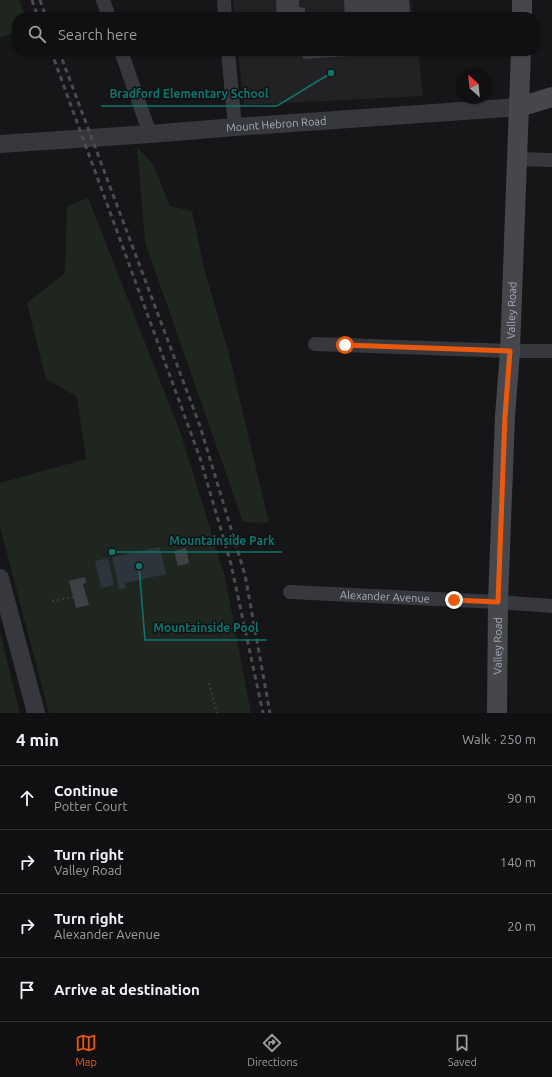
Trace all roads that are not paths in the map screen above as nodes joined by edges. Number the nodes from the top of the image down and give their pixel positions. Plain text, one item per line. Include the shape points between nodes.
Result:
1 (103, 0) edge
2 (224, 0) edge
3 (522, 0) edge
4 (107, 12) edge
5 (225, 12) edge
6 (522, 12) edge
7 (123, 56) edge
8 (228, 56) edge
9 (521, 56) edge
10 (552, 97) edge
11 (519, 107) junction
12 (234, 127) junction
13 (150, 134) junction
14 (0, 144) edge
15 (517, 159) junction
16 (552, 160) edge
17 (315, 344) dead end
18 (510, 351) junction
19 (552, 351) edge
20 (0, 578) edge
21 (290, 592) dead end
22 (498, 602) junction
23 (552, 606) edge
24 (36, 713) edge
25 (497, 713) edge

1 - 4 street
2 - 5 street
3 - 6 main road
7 - 13 street
8 - 12 street
9 - 11 main road, Valley Road
10 - 11 main road, Mount Hebron Road
11 - 12 street, Mount Hebron Road
11 - 15 main road, Valley Road
12 - 13 street, Mount Hebron Road
13 - 14 street, Mount Hebron Road
15 - 16 street
15 - 18 main road, Valley Road
17 - 18 street
18 - 19 street
18 - 22 main road, Valley Road
20 - 24 street
21 - 22 street, Alexander Avenue
22 - 23 street, Alexander Avenue
22 - 25 main road, Valley Road

